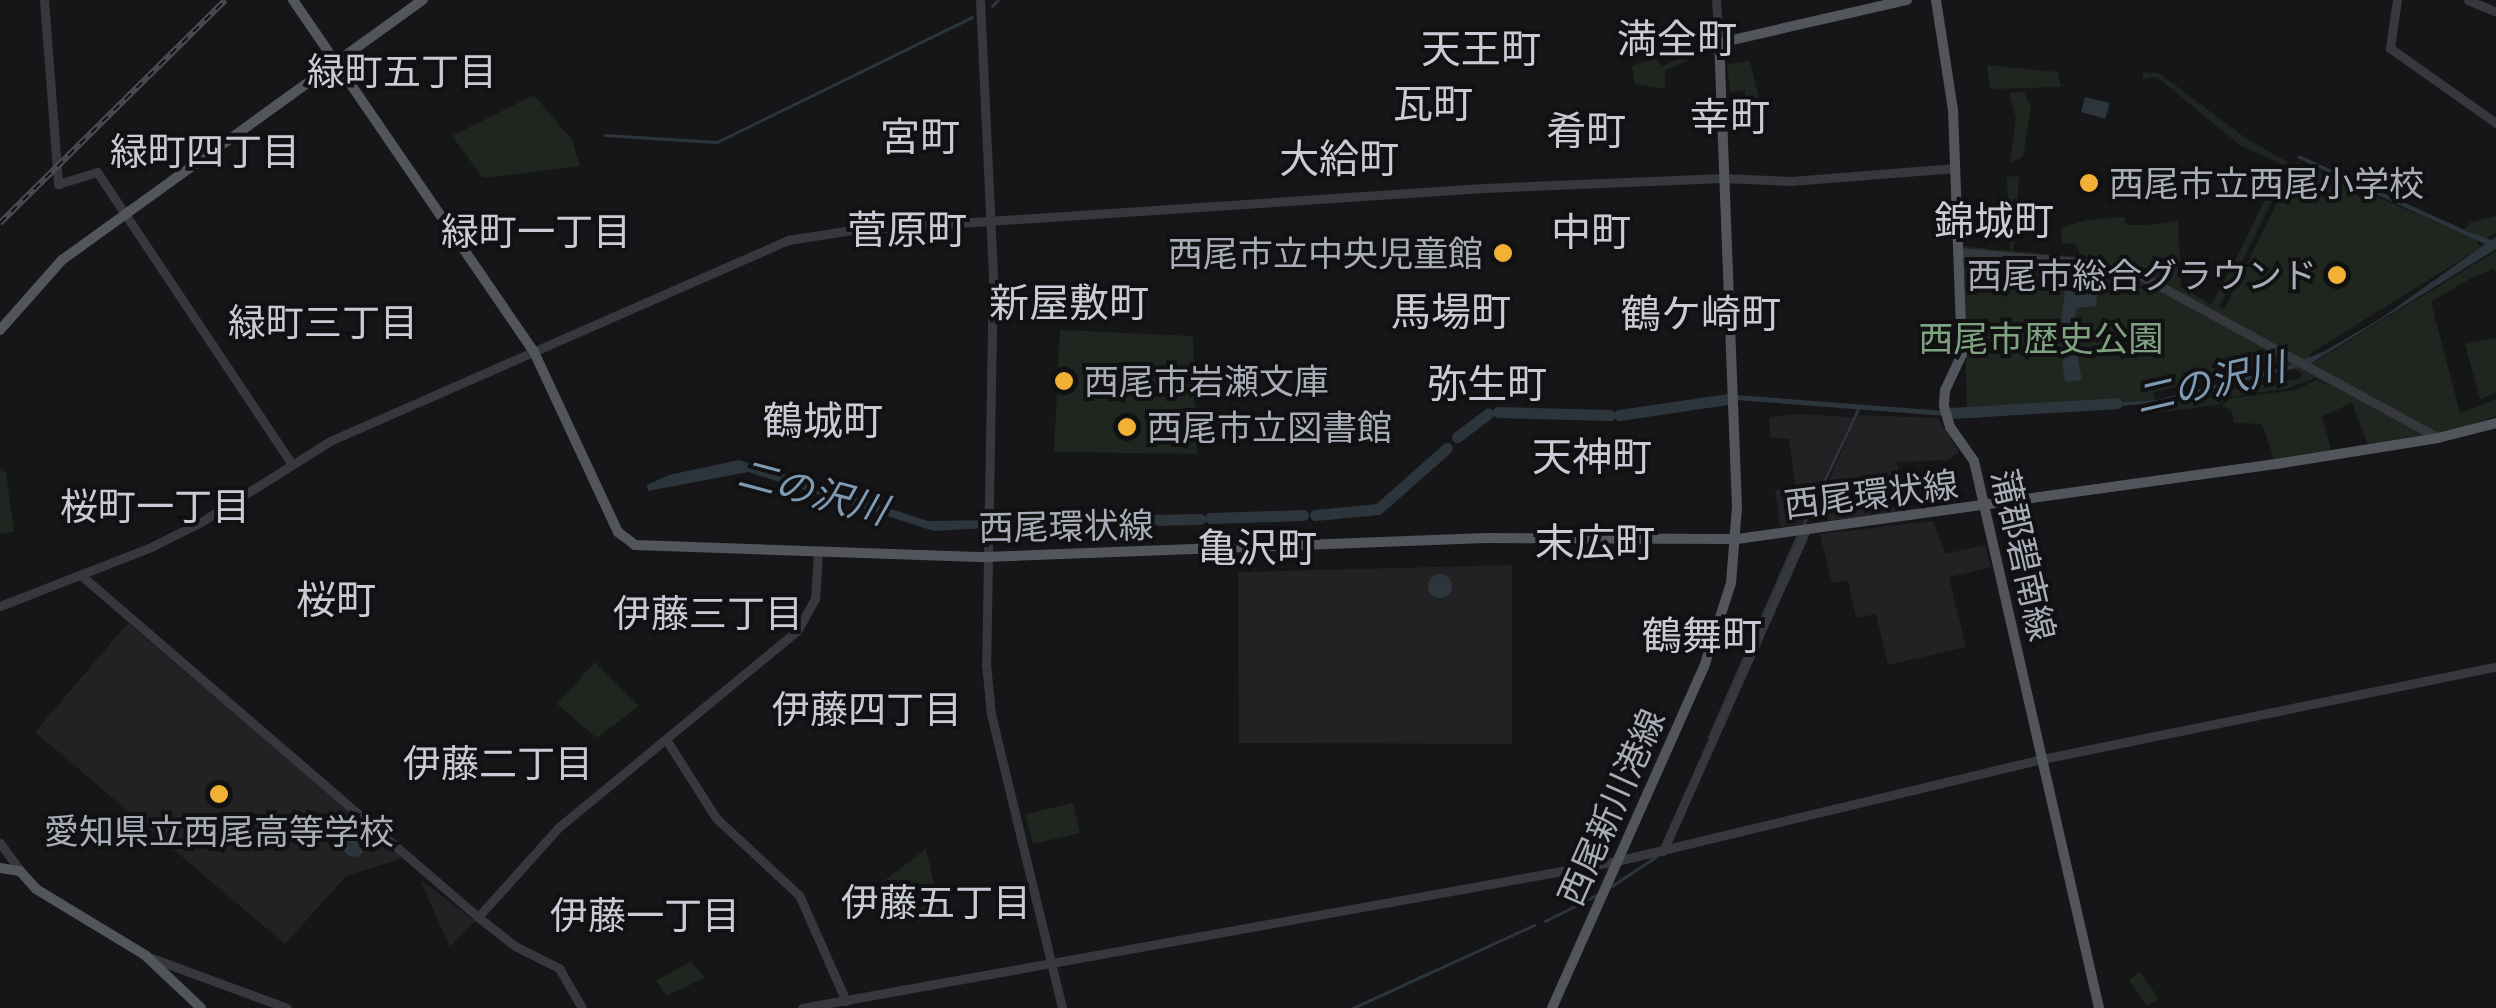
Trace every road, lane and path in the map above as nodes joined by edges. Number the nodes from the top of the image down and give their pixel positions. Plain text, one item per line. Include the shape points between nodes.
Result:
1 (44, 0) edge
2 (293, 0) edge
3 (423, 0) edge
4 (980, 0) edge
5 (1716, 0) edge
6 (1907, 0) edge
7 (1936, 0) edge
8 (2397, 0) edge
9 (2468, 0) edge
10 (2496, 12) edge
11 (1719, 43) junction
12 (335, 62) junction
13 (2496, 123) edge
14 (1955, 168) junction
15 (1724, 178) junction
16 (124, 214) junction
17 (992, 222) junction
18 (1958, 252) junction
19 (0, 330) edge
20 (534, 352) junction
21 (2496, 423) edge
22 (2438, 438) junction
23 (292, 464) junction
24 (1985, 506) junction
25 (1806, 530) junction
26 (1736, 540) junction
27 (818, 553) junction
28 (986, 557) junction
29 (83, 577) junction
30 (0, 606) edge
31 (2496, 667) edge
32 (667, 741) junction
33 (2042, 759) junction
34 (0, 844) edge
35 (1663, 851) junction
36 (1617, 861) junction
37 (0, 868) edge
38 (20, 871) junction
39 (478, 916) junction
40 (144, 956) junction
41 (1052, 966) junction
42 (846, 1001) junction
43 (201, 1008) edge
44 (287, 1008) edge
45 (582, 1008) edge
46 (802, 1008) edge
47 (1062, 1008) edge
48 (1552, 1008) edge
49 (2099, 1008) edge

1 - 16 street via 58,184 97,172
2 - 12 main road, 西尾環状線
3 - 12 main road
4 - 17 street
5 - 11 street
6 - 11 main road
7 - 14 main road, 蒲郡碧南線 via 1948,60
8 - 13 street via 2390,48
9 - 10 street
11 - 15 main road, 西尾新川港線
12 - 16 main road
12 - 20 main road, 西尾環状線
14 - 15 street via 1792,181
14 - 18 main road, 蒲郡碧南線
15 - 17 street
15 - 26 main road, 西尾新川港線
16 - 19 main road via 62,260
16 - 23 street
17 - 20 street via 788,240
17 - 28 street
18 - 22 street via 2090,263 2138,274
18 - 24 main road, 蒲郡碧南線 via 1962,354 1944,390 1944,406 1950,428 1970,451
20 - 23 street
20 - 27 main road, 西尾環状線 via 628,543
21 - 22 main road, 西尾環状線
22 - 24 main road, 西尾環状線
23 - 29 street via 200,522
24 - 25 main road, 西尾環状線
24 - 33 main road, 蒲郡碧南線
25 - 26 main road, 西尾環状線
25 - 35 street
26 - 28 main road, 西尾環状線 via 1486,538
26 - 36 main road, 西尾新川港線 via 1721,623
27 - 28 main road, 西尾環状線
27 - 32 street via 815,599 797,632
28 - 41 street via 991,714
29 - 30 street
29 - 39 street
31 - 33 street
32 - 39 street via 559,827
32 - 42 street via 716,818 799,895
33 - 35 street
33 - 49 main road, 蒲郡碧南線
34 - 38 street
35 - 36 street
36 - 41 street
36 - 48 main road, 西尾新川港線
37 - 38 main road
38 - 40 main road via 48,898
39 - 45 street via 515,946 560,968
40 - 43 main road
40 - 44 street
41 - 42 street
41 - 47 street
42 - 46 street

